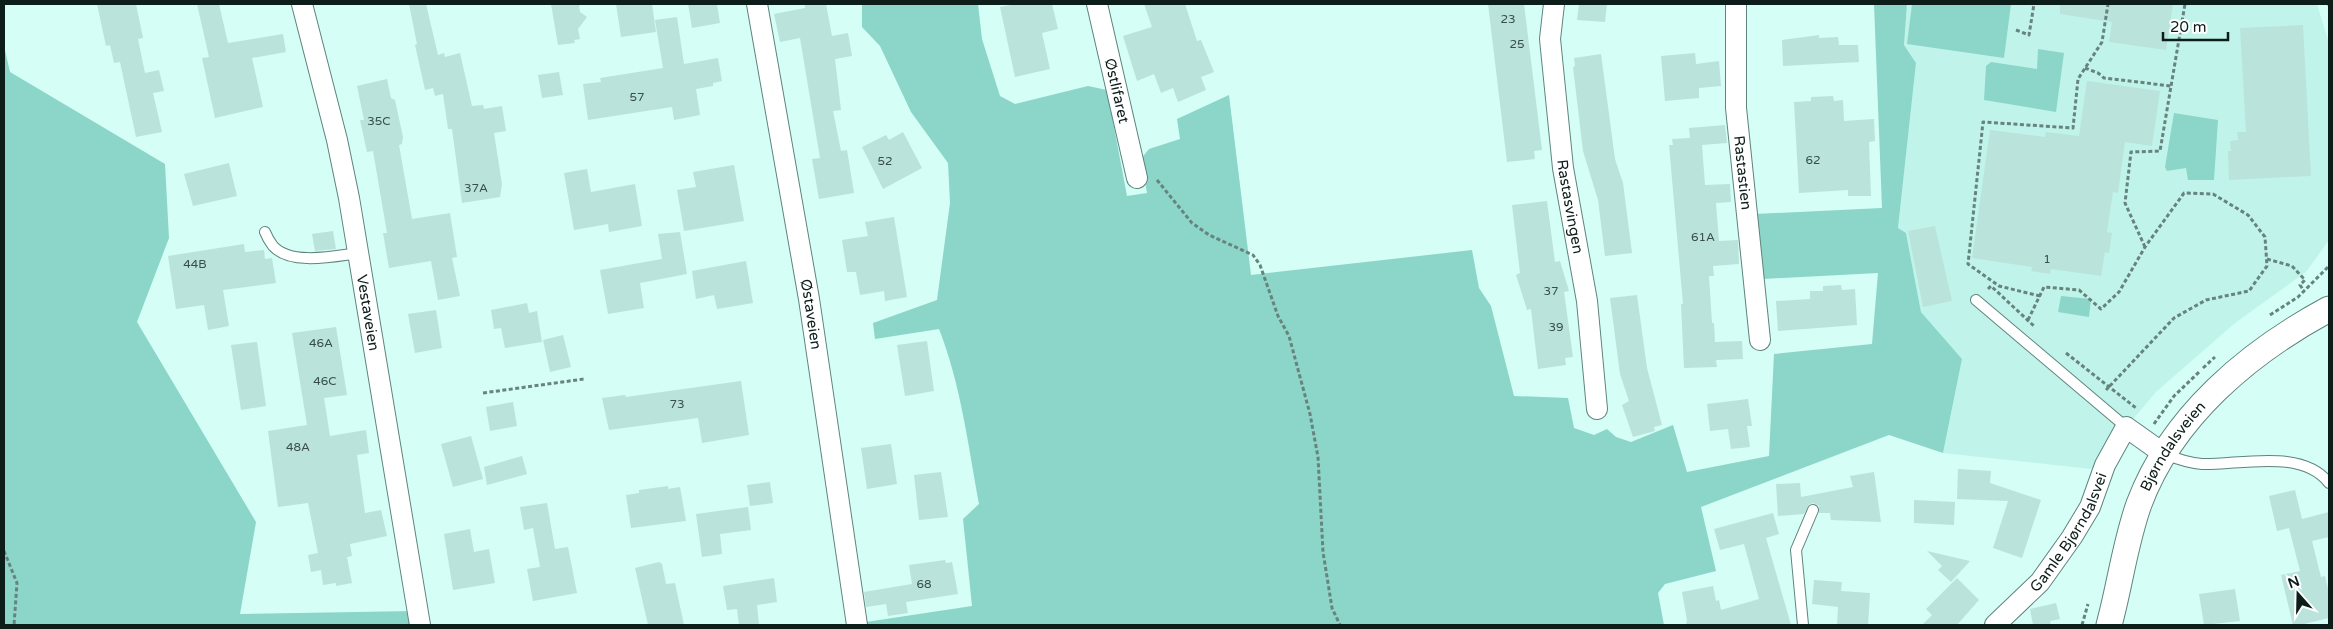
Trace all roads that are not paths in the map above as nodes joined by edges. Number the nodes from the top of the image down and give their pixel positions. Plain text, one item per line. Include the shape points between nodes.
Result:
1 (302, 4) edge
2 (757, 4) edge
3 (1096, 4) edge
4 (1554, 4) edge
5 (1736, 4) edge
6 (1137, 178) dead end
7 (265, 232) dead end
8 (359, 253) junction
9 (2329, 299) edge
10 (1976, 300) road end
11 (2321, 313) edge
12 (1760, 340) dead end
13 (1597, 409) dead end
14 (2126, 427) junction
15 (2164, 454) junction
16 (2329, 483) edge
17 (1813, 510) dead end
18 (420, 625) edge
19 (857, 625) edge
20 (1803, 625) edge
21 (1995, 625) edge
22 (2109, 625) edge

1 - 8 street, Vestaveien via 339,148
2 - 19 street, Østaveien via 807,289
3 - 6 street, Østlifaret
4 - 13 street, Rastasvingen via 1550,39 1564,168 1587,300
5 - 12 street, Rastastien via 1736,108
7 - 8 lane via 276,248 298,258
8 - 18 street, Vestaveien
9 - 11 street, Bjørndalsveien
10 - 14 lane
11 - 15 street, Bjørndalsveien via 2222,384 2187,421
14 - 15 street
14 - 21 street, Gamle Bjørndalsvei via 2105,464 2090,507 2072,538 2040,582
15 - 16 lane via 2202,464 2248,460 2302,464 2322,473
15 - 22 street, Bjørndalsveien via 2146,486 2132,526
17 - 20 lane via 1796,550

